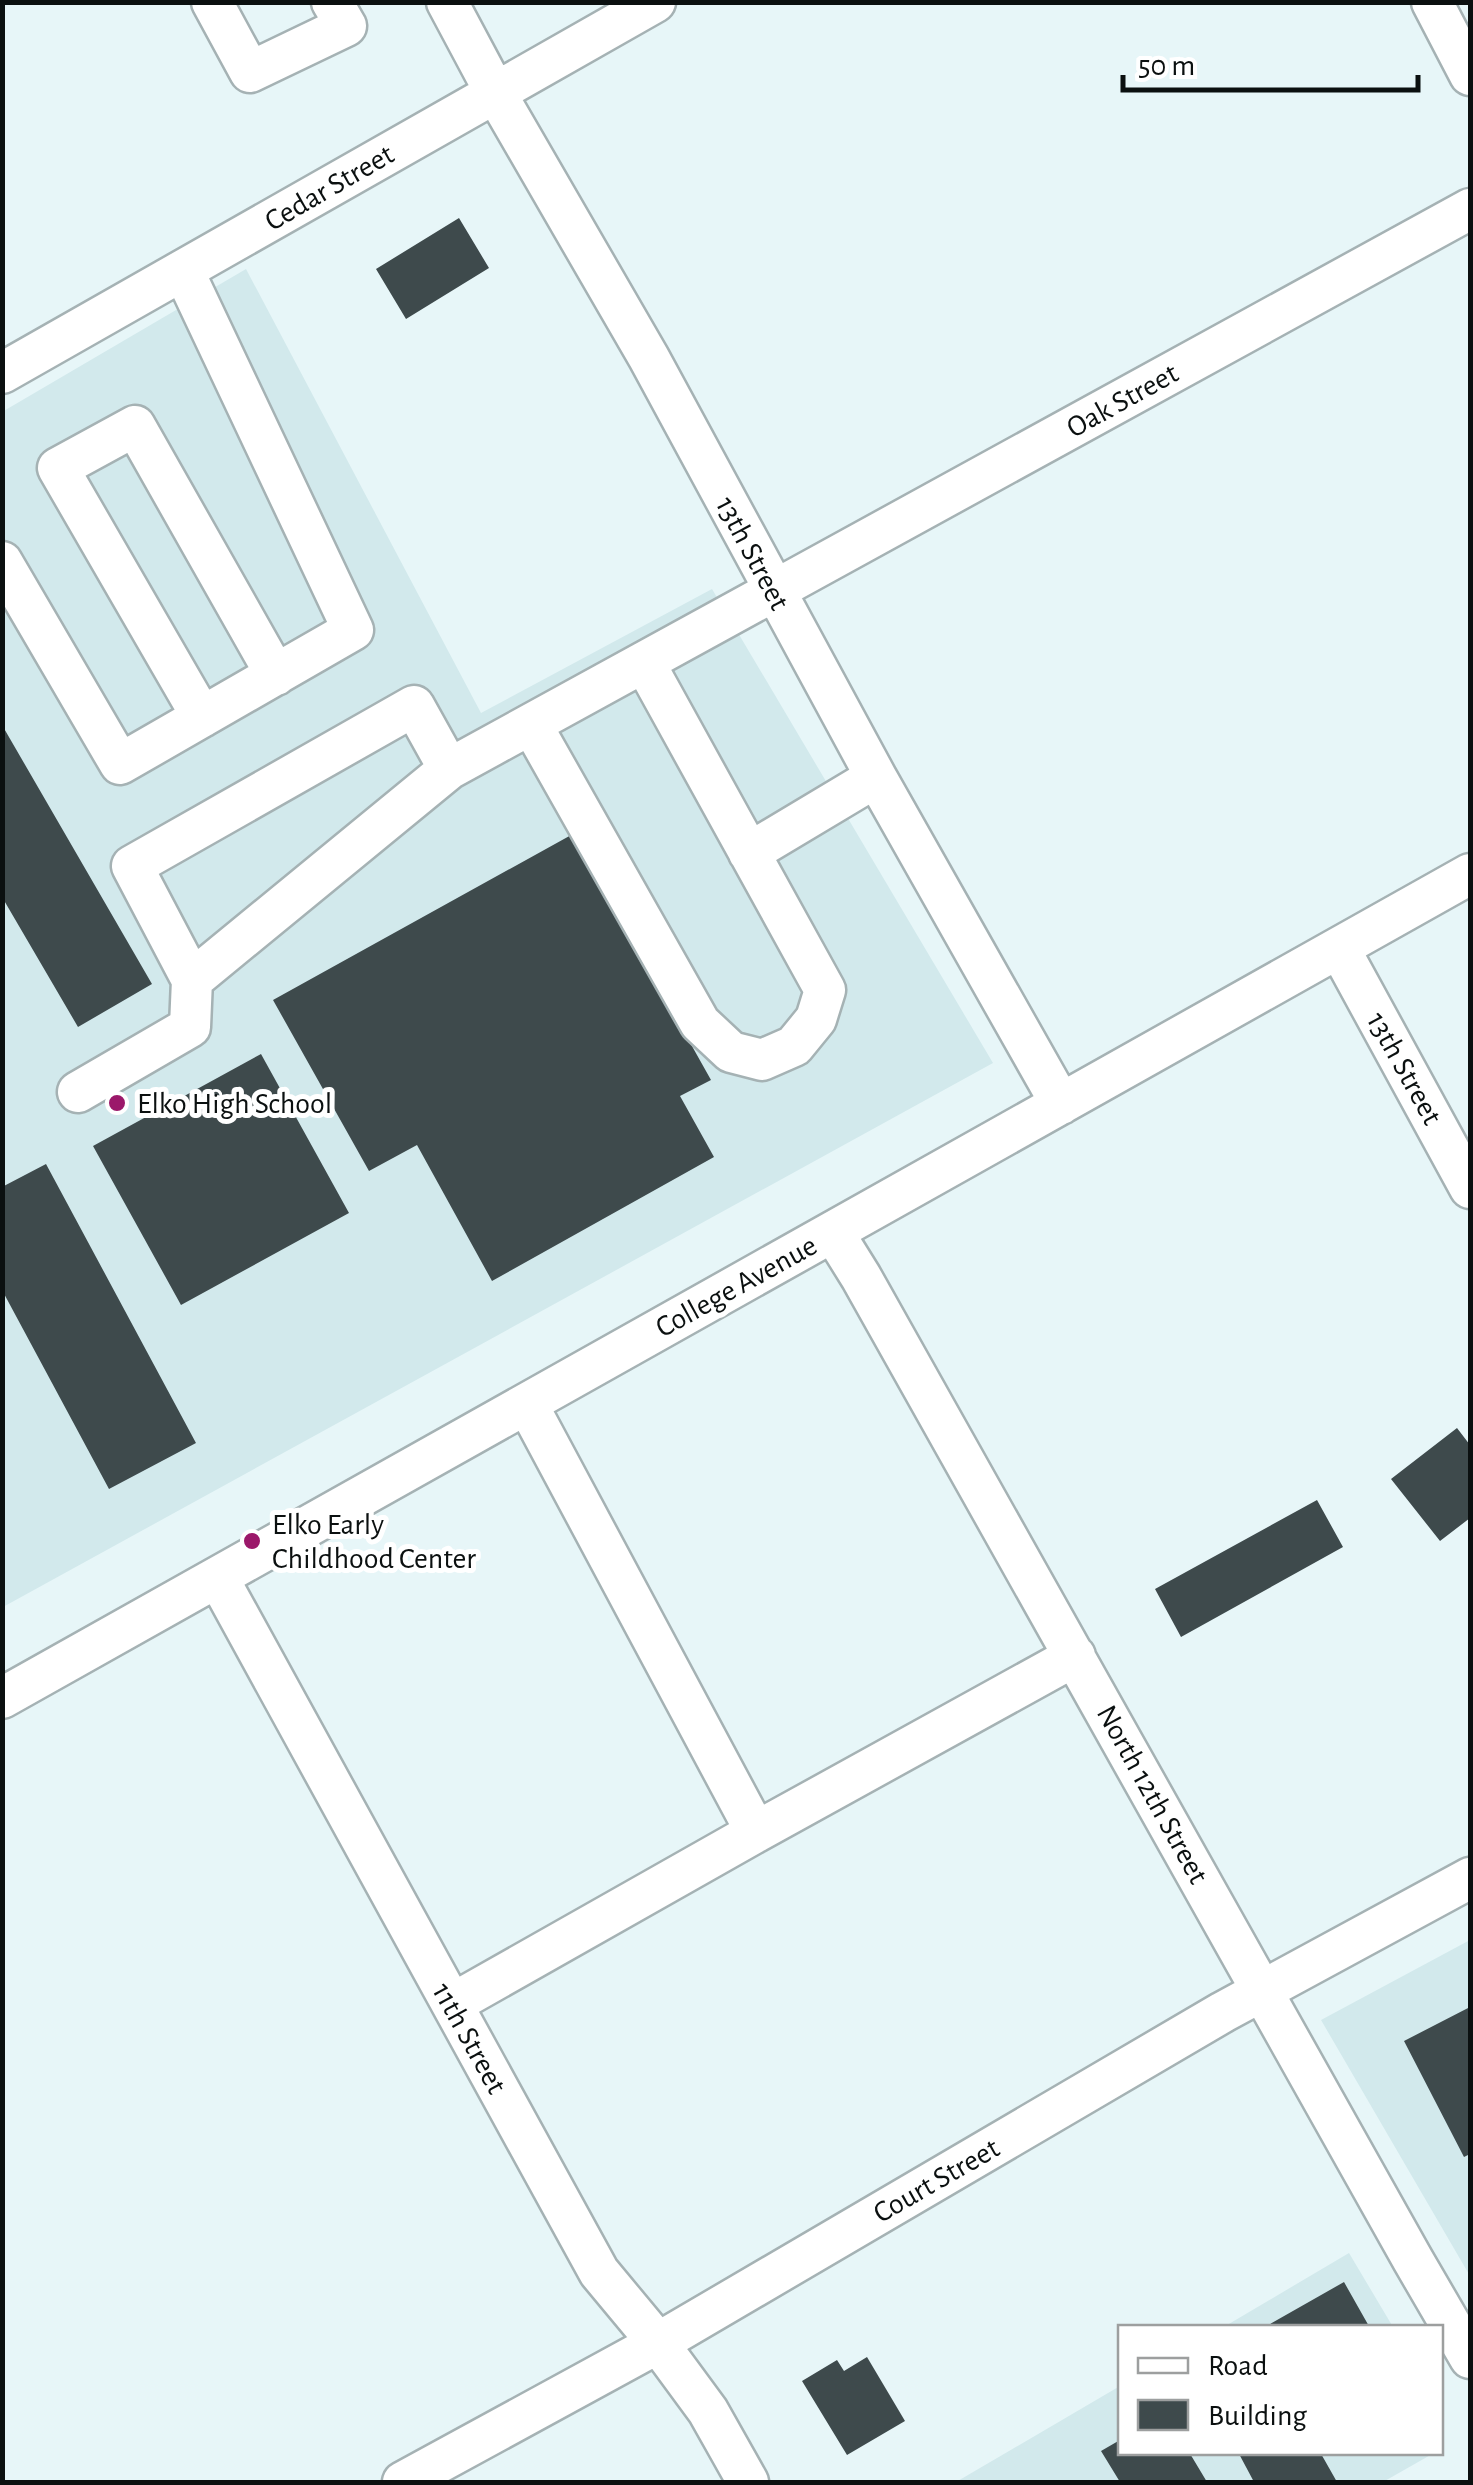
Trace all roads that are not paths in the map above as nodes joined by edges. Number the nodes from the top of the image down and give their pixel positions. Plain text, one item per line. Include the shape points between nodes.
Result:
1 (212, 2) edge
2 (332, 2) edge
3 (447, 2) edge
4 (655, 2) edge
5 (1432, 2) edge
6 (1470, 75) edge
7 (495, 92) junction
8 (1470, 209) edge
9 (183, 270) junction
10 (2, 373) edge
11 (2, 562) edge
12 (774, 592) junction
13 (644, 662) junction
14 (276, 674) junction
15 (202, 717) junction
16 (530, 724) junction
17 (448, 768) junction
18 (876, 777) junction
19 (749, 853) junction
20 (1470, 874) edge
21 (1339, 948) junction
22 (192, 980) junction
23 (78, 1092) dead end
24 (1061, 1104) junction
25 (1470, 1188) edge
26 (833, 1232) junction
27 (527, 1404) junction
28 (218, 1578) junction
29 (1075, 1656) junction
30 (2, 1698) edge
31 (756, 1832) junction
32 (1470, 1878) edge
33 (1262, 1990) junction
34 (452, 2004) junction
35 (658, 2343) junction
36 (1470, 2358) edge
37 (403, 2482) edge
38 (748, 2482) edge

1 - 2 street via 250,72 346,26
3 - 7 street, 13th Street
4 - 7 street, Cedar Street
5 - 6 street
7 - 9 street, Cedar Street
7 - 12 street, 13th Street
8 - 12 street, Oak Street
9 - 10 street, Cedar Street
9 - 14 street via 353,630
11 - 15 street via 120,764
12 - 13 street, Oak Street
12 - 18 street, 13th Street
13 - 16 street, Oak Street
13 - 19 street
14 - 15 street
14 - 15 street via 135,426 58,468
16 - 17 street, Oak Street
16 - 19 street via 700,1023 731,1052 762,1060 794,1046 816,1019 825,990
17 - 22 street, Oak Street
17 - 22 street via 414,706 132,866
18 - 19 street
18 - 24 street, 13th Street
20 - 21 street, College Avenue
21 - 24 street, College Avenue
21 - 25 street, 13th Street
22 - 23 street via 190,1027
24 - 26 street, College Avenue
26 - 27 street, College Avenue
26 - 29 street, North 12th Street
27 - 28 street, College Avenue
27 - 31 street
28 - 30 street, College Avenue
28 - 34 street, 11th Street
29 - 31 street
29 - 33 street, North 12th Street
31 - 34 street
32 - 33 street, Court Street
33 - 35 street, Court Street
33 - 36 street, North 12th Street
34 - 35 street, 11th Street via 598,2272
35 - 37 street, Court Street
35 - 38 street, 11th Street via 708,2411

